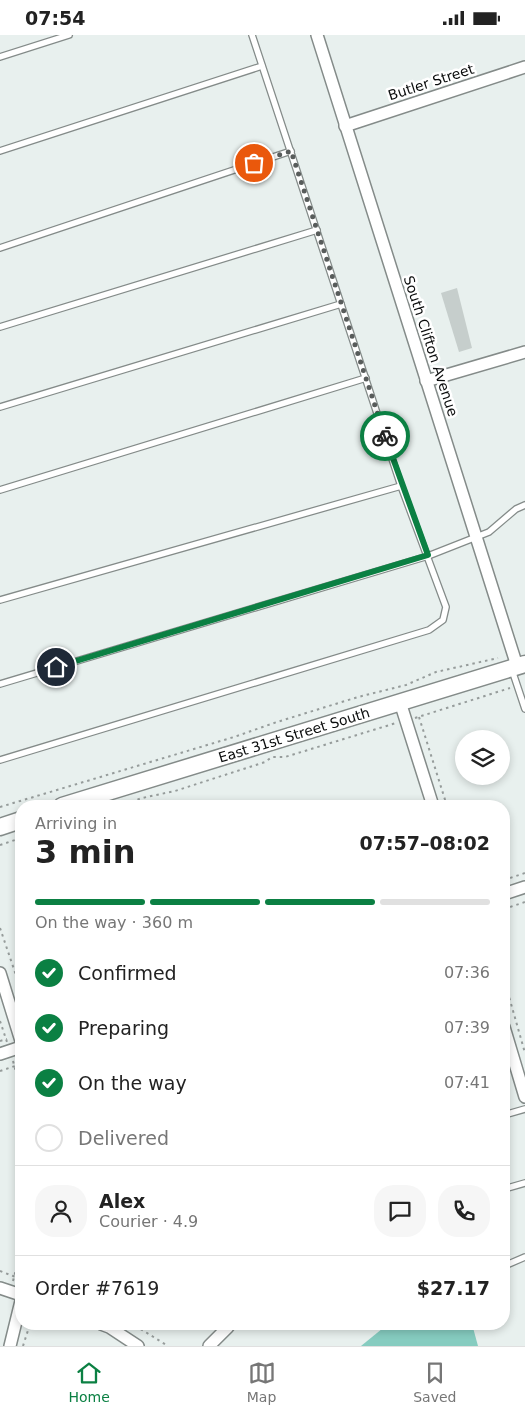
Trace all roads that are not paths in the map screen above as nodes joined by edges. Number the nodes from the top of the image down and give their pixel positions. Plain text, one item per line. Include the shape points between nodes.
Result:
1 (69, 35) edge
2 (252, 35) edge
3 (317, 35) edge
4 (0, 57) edge
5 (262, 66) junction
6 (525, 67) edge
7 (345, 126) junction
8 (0, 151) edge
9 (291, 151) junction
10 (317, 230) junction
11 (0, 248) edge
12 (341, 304) junction
13 (0, 327) edge
14 (525, 352) edge
15 (366, 378) junction
16 (426, 381) junction
17 (0, 407) edge
18 (401, 486) junction
19 (0, 490) edge
20 (525, 505) edge
21 (476, 536) junction
22 (428, 555) junction
23 (0, 600) edge
24 (517, 663) edge
25 (0, 684) edge
26 (400, 702) junction
27 (525, 709) edge
28 (0, 760) edge
29 (82, 800) edge
30 (431, 800) edge
31 (15, 822) edge
32 (0, 827) edge
33 (525, 887) edge
34 (510, 892) edge
35 (0, 973) edge
36 (15, 1022) edge
37 (510, 1047) edge
38 (15, 1049) edge
39 (0, 1054) edge
40 (525, 1097) edge
41 (525, 1109) edge
42 (510, 1113) edge
43 (525, 1183) edge
44 (510, 1187) edge
45 (525, 1257) edge
46 (510, 1263) edge
47 (0, 1288) edge
48 (15, 1293) edge
49 (15, 1326) edge
50 (113, 1330) edge
51 (225, 1330) edge
52 (10, 1346) edge
53 (138, 1346) edge
54 (210, 1346) edge

1 - 4 lane
2 - 5 lane
3 - 7 street, South Clifton Avenue
5 - 8 lane
5 - 9 lane
6 - 7 street, Butler Street
7 - 16 street, South Clifton Avenue
9 - 10 lane
9 - 11 lane
10 - 12 lane
10 - 13 lane
12 - 15 lane
12 - 17 lane
14 - 16 street
15 - 18 lane
15 - 19 lane
16 - 21 street, South Clifton Avenue
18 - 22 lane
18 - 23 lane
20 - 21 lane via 494,529
21 - 22 lane
21 - 24 street, South Clifton Avenue
22 - 25 lane
22 - 28 lane via 446,607 443,620 429,630
24 - 26 street, East 31st Street South
24 - 27 lane via 518,685
26 - 29 street, East 31st Street South
26 - 30 street
31 - 32 street
33 - 34 street
35 - 36 street
37 - 40 street
38 - 39 street
41 - 42 lane
43 - 44 lane
45 - 46 lane
47 - 48 street
49 - 52 street
50 - 53 street
51 - 54 street

